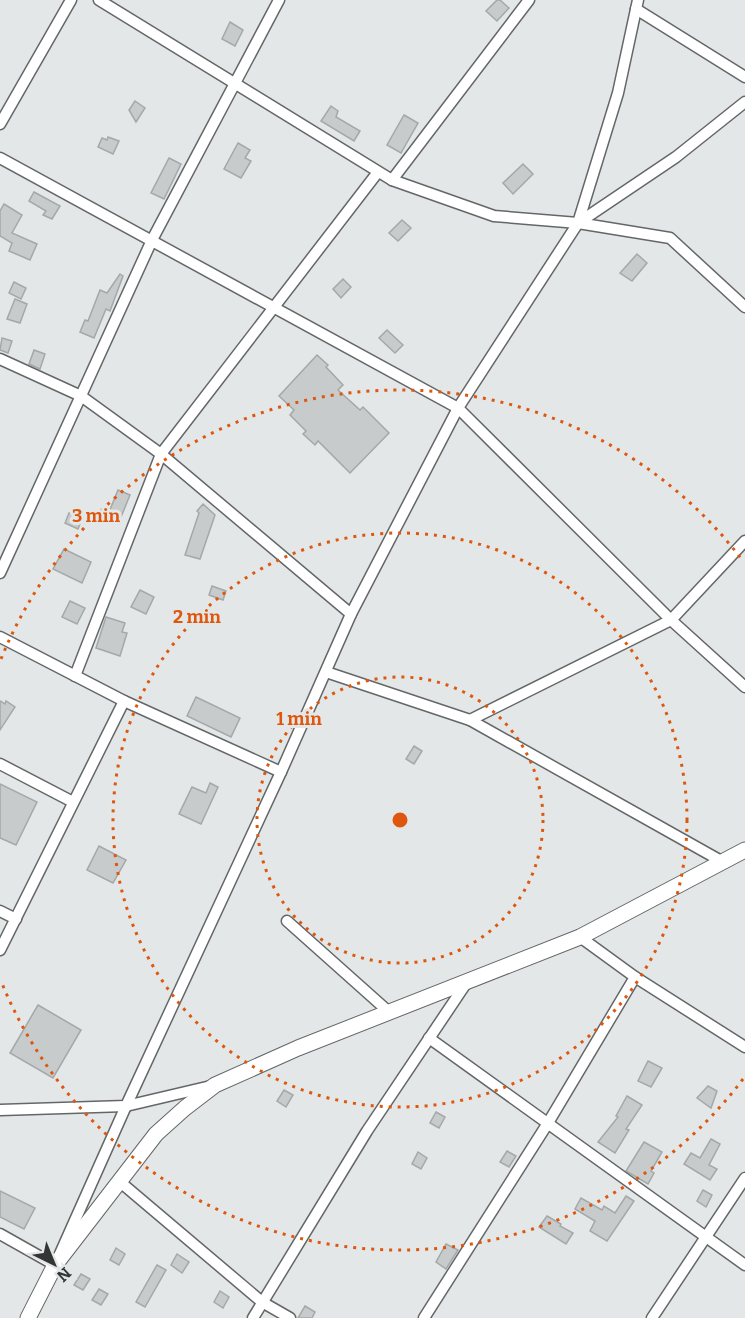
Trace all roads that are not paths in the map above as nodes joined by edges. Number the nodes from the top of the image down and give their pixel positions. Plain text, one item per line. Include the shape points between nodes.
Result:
1 (71, 0) edge
2 (99, 0) edge
3 (279, 0) edge
4 (529, 0) edge
5 (637, 5) edge
6 (745, 77) edge
7 (236, 83) junction
8 (745, 102) edge
9 (0, 124) edge
10 (0, 158) edge
11 (378, 172) junction
12 (392, 180) junction
13 (578, 223) junction
14 (152, 240) junction
15 (275, 307) junction
16 (745, 307) edge
17 (0, 359) edge
18 (81, 396) junction
19 (458, 408) junction
20 (161, 454) junction
21 (745, 541) edge
22 (0, 573) edge
23 (351, 614) junction
24 (671, 620) junction
25 (0, 637) edge
26 (326, 672) junction
27 (75, 675) junction
28 (745, 687) edge
29 (124, 701) junction
30 (470, 720) junction
31 (0, 764) edge
32 (281, 772) junction
33 (74, 802) junction
34 (745, 850) edge
35 (723, 862) junction
36 (0, 911) edge
37 (16, 919) junction
38 (287, 921) dead end
39 (580, 938) junction
40 (0, 950) edge
41 (635, 977) junction
42 (469, 980) junction
43 (389, 1012) junction
44 (429, 1038) junction
45 (745, 1047) edge
46 (214, 1085) junction
47 (126, 1106) junction
48 (0, 1110) edge
49 (548, 1123) junction
50 (745, 1178) edge
51 (119, 1181) junction
52 (0, 1234) edge
53 (706, 1235) junction
54 (55, 1265) junction
55 (745, 1265) edge
56 (262, 1302) junction
57 (28, 1318) edge
58 (253, 1318) edge
59 (290, 1318) edge
60 (424, 1318) edge
61 (652, 1318) edge

1 - 9 street
2 - 7 street
3 - 7 street
4 - 12 street
5 - 6 street
5 - 13 street via 618,93
7 - 11 street
7 - 14 street
8 - 13 street via 676,157
10 - 14 street
11 - 12 street
11 - 15 street
12 - 13 street via 494,216
13 - 16 street via 670,238
13 - 19 street
14 - 15 street
14 - 18 street
15 - 19 street
15 - 20 street
17 - 18 street
18 - 20 street
18 - 22 street
19 - 23 street
19 - 24 street
20 - 23 street
20 - 27 street
21 - 24 street
23 - 26 street
24 - 28 street
24 - 30 street
25 - 27 street
26 - 30 street
26 - 32 street
27 - 29 street
29 - 32 street
29 - 33 street
30 - 35 street
31 - 33 street
32 - 47 street
33 - 37 street
34 - 35 main road
35 - 39 main road
36 - 37 street
37 - 40 street
38 - 43 street
39 - 41 street
39 - 42 main road
41 - 45 street
41 - 49 street
42 - 43 main road
42 - 44 street
43 - 46 main road
44 - 49 street
44 - 56 street
46 - 47 street
46 - 51 main road via 156,1134
47 - 48 street
47 - 54 street
49 - 53 street
49 - 60 street
50 - 53 street
51 - 54 main road
51 - 56 street
52 - 54 street
53 - 55 street
53 - 61 street
54 - 57 main road
56 - 58 street
56 - 59 street

